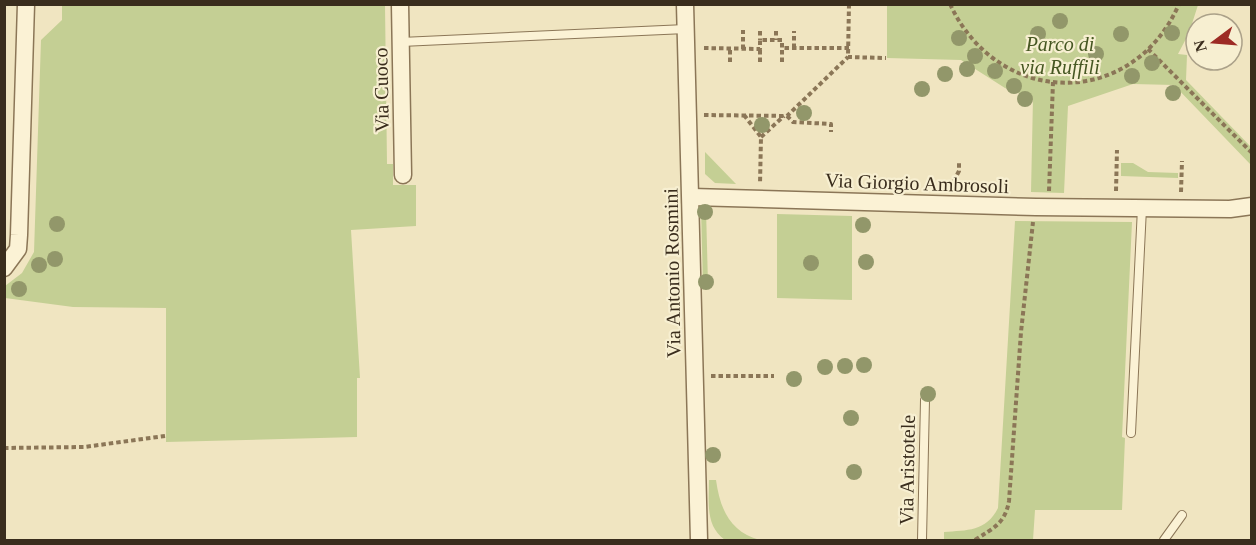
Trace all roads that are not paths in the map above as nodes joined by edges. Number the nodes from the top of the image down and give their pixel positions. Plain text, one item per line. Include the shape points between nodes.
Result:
1 (26, 4) edge
2 (400, 4) edge
3 (685, 4) edge
4 (686, 29) junction
5 (401, 42) junction
6 (404, 175) dead end
7 (692, 197) junction
8 (1251, 206) edge
9 (1142, 208) junction
10 (4, 268) edge
11 (925, 400) dead end
12 (1131, 433) dead end
13 (1182, 515) dead end
14 (699, 540) edge
15 (922, 540) edge
16 (1164, 540) edge

1 - 10 street via 18,249
2 - 5 street, Via Cuoco
3 - 4 street, Via Antonio Rosmini
4 - 5 lane
4 - 7 street, Via Antonio Rosmini
5 - 6 street, Via Cuoco
7 - 9 street, Via Giorgio Ambrosoli
7 - 14 street, Via Antonio Rosmini
8 - 9 street, Via Giorgio Ambrosoli
9 - 12 lane
11 - 15 lane, Via Aristotele
13 - 16 lane

